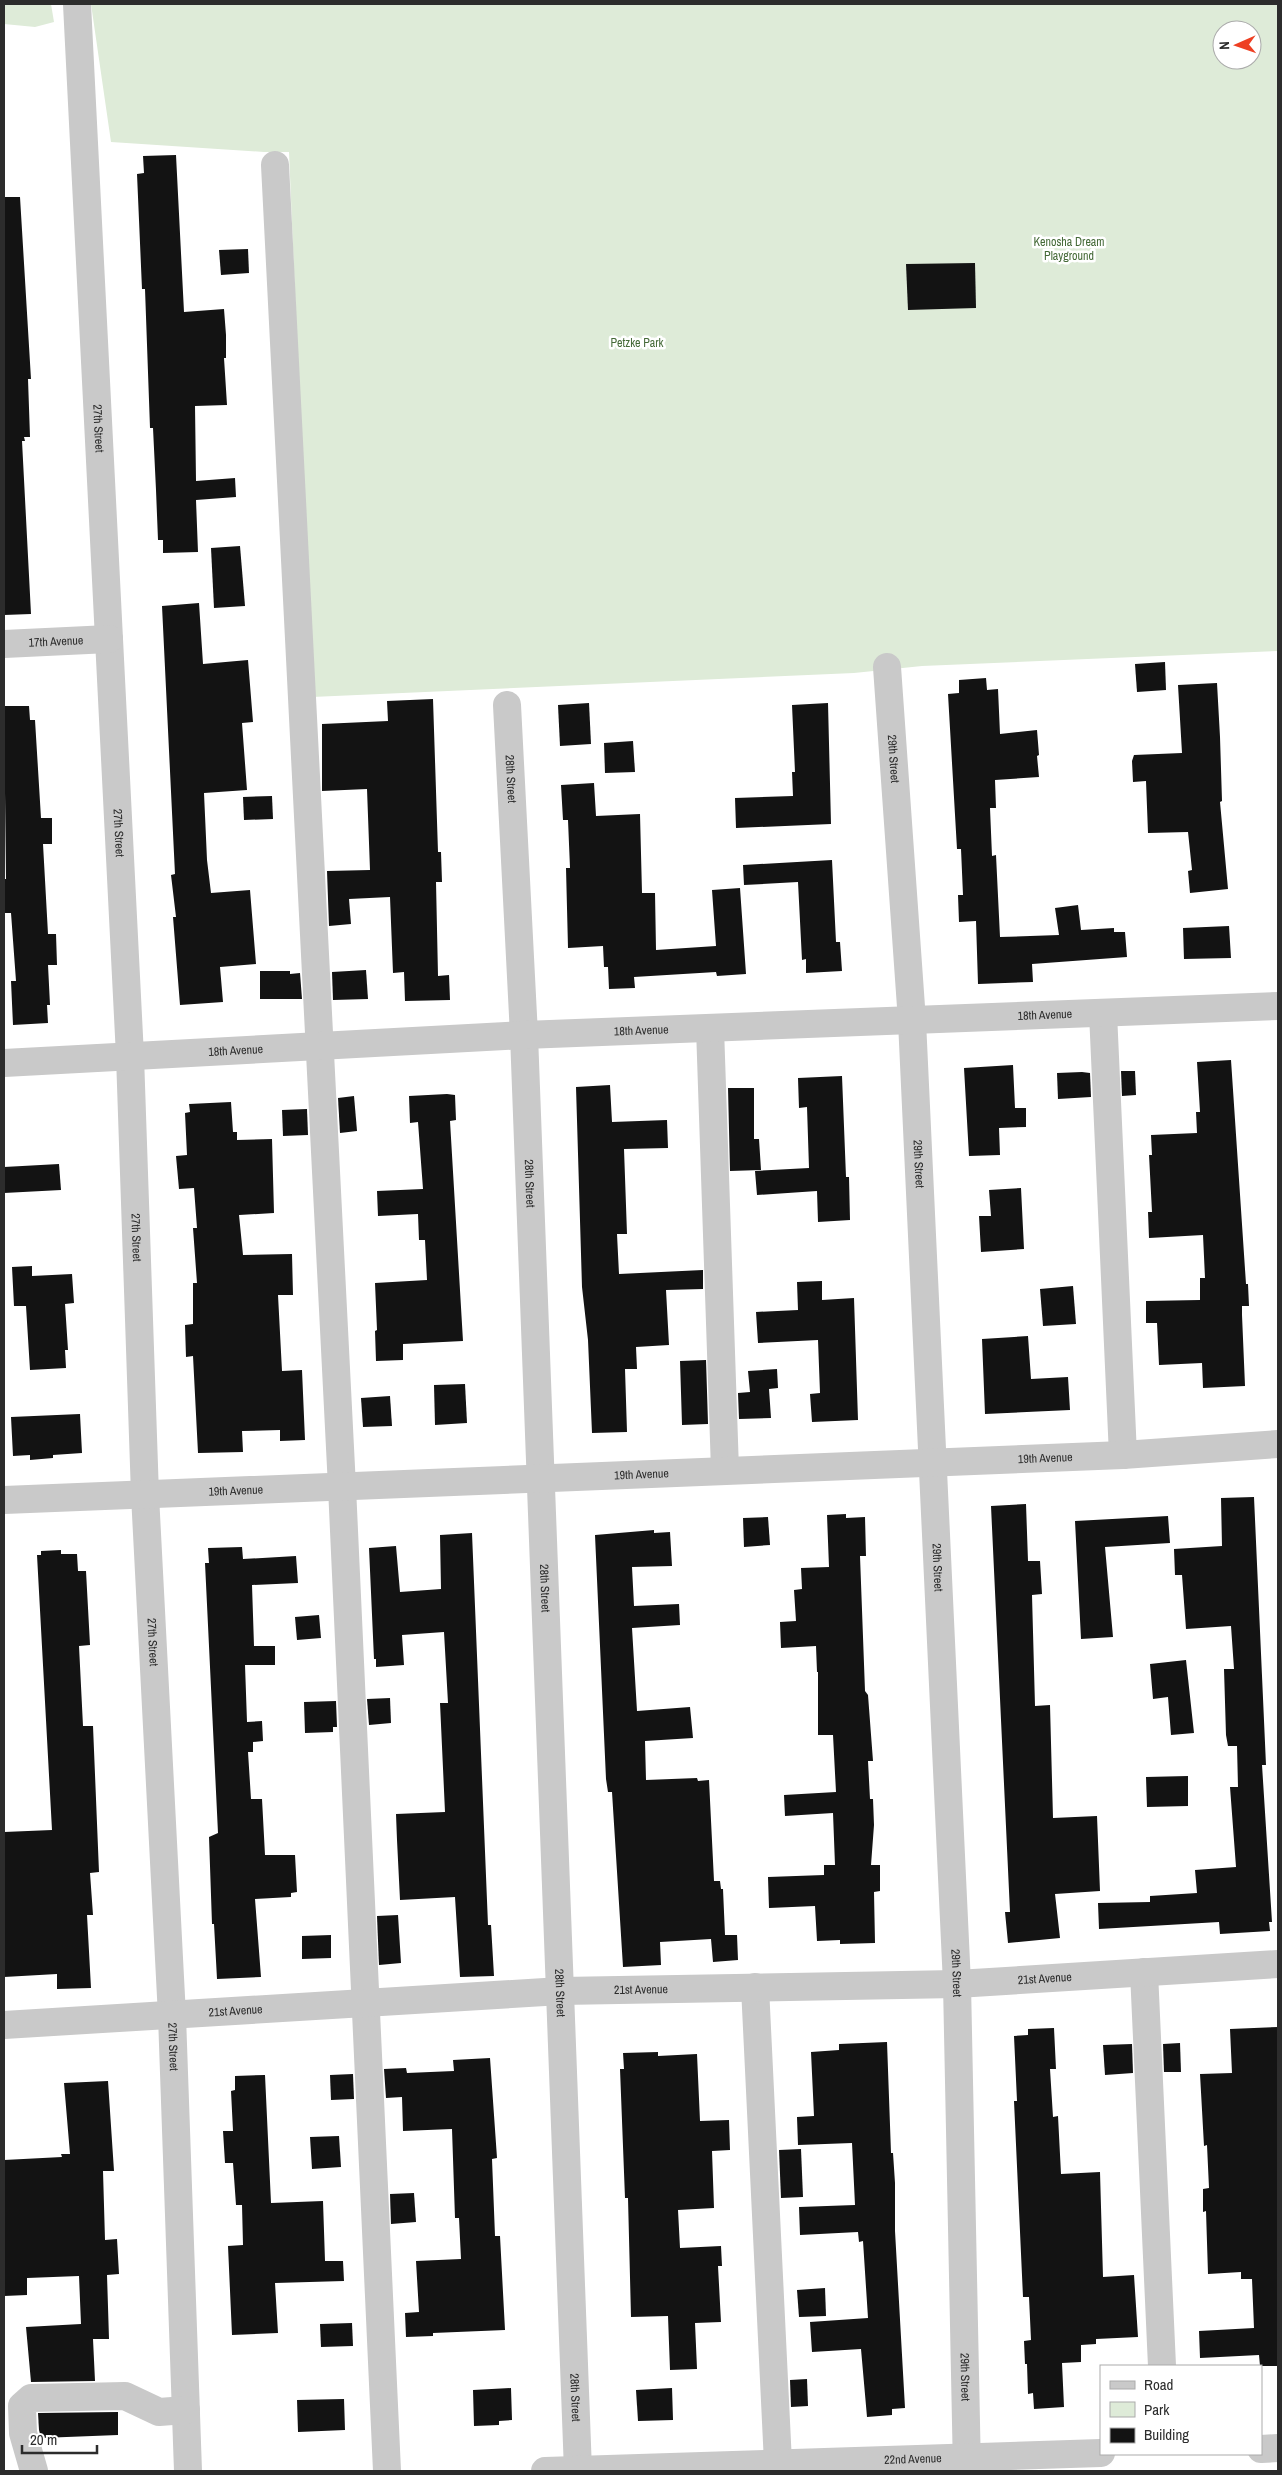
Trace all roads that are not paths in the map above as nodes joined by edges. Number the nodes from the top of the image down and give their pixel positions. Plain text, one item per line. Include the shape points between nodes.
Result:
1 (77, 4) edge
2 (275, 165) dead end
3 (109, 639) junction
4 (4, 644) edge
5 (887, 667) dead end
6 (507, 705) dead end
7 (1278, 1006) edge
8 (1103, 1013) junction
9 (912, 1021) junction
10 (710, 1028) junction
11 (524, 1035) junction
12 (319, 1046) junction
13 (130, 1056) junction
14 (4, 1063) edge
15 (1278, 1444) edge
16 (1123, 1455) junction
17 (932, 1461) junction
18 (725, 1470) junction
19 (540, 1478) junction
20 (342, 1487) junction
21 (145, 1495) junction
22 (4, 1500) edge
23 (1278, 1964) edge
24 (1144, 1972) junction
25 (957, 1984) junction
26 (755, 1987) junction
27 (561, 1990) junction
28 (366, 2004) junction
29 (172, 2016) junction
30 (4, 2025) edge
31 (1162, 2365) edge
32 (186, 2410) junction
33 (1278, 2448) edge
34 (1262, 2449) edge
35 (1100, 2453) edge
36 (778, 2463) junction
37 (967, 2464) edge
38 (34, 2471) edge
39 (188, 2471) edge
40 (387, 2471) edge
41 (545, 2471) edge
42 (578, 2471) edge

1 - 3 street, 27th Street
2 - 12 street
3 - 4 street, 17th Avenue
3 - 13 street, 27th Street
5 - 9 street, 29th Street
6 - 11 street, 28th Street
7 - 8 street, 18th Avenue
8 - 9 street, 18th Avenue
8 - 16 street
9 - 10 street, 18th Avenue
9 - 17 street, 29th Street
10 - 11 street, 18th Avenue
10 - 18 street
11 - 12 street, 18th Avenue
11 - 19 street, 28th Street
12 - 13 street, 18th Avenue
12 - 20 street
13 - 14 street, 18th Avenue
13 - 21 street, 27th Street
15 - 16 street, 19th Avenue
16 - 17 street, 19th Avenue
17 - 18 street, 19th Avenue
17 - 25 street, 29th Street
18 - 19 street, 19th Avenue
19 - 20 street, 19th Avenue
19 - 27 street, 28th Street
20 - 21 street, 19th Avenue
20 - 28 street
21 - 22 street, 19th Avenue
21 - 29 street, 27th Street
23 - 24 street, 21st Avenue
24 - 25 street, 21st Avenue
24 - 31 street
25 - 26 street, 21st Avenue
25 - 37 street, 29th Street
26 - 27 street, 21st Avenue
26 - 36 street
27 - 28 street, 21st Avenue
27 - 42 street, 28th Street
28 - 29 street, 21st Avenue
28 - 40 street
29 - 30 street, 21st Avenue
29 - 32 street, 27th Street
32 - 38 street via 158,2412 125,2396 31,2398 22,2406 23,2433
32 - 39 street, 27th Street
33 - 34 street
35 - 37 street, 22nd Avenue
36 - 37 street, 22nd Avenue
36 - 42 street, 22nd Avenue
41 - 42 street, 22nd Avenue

